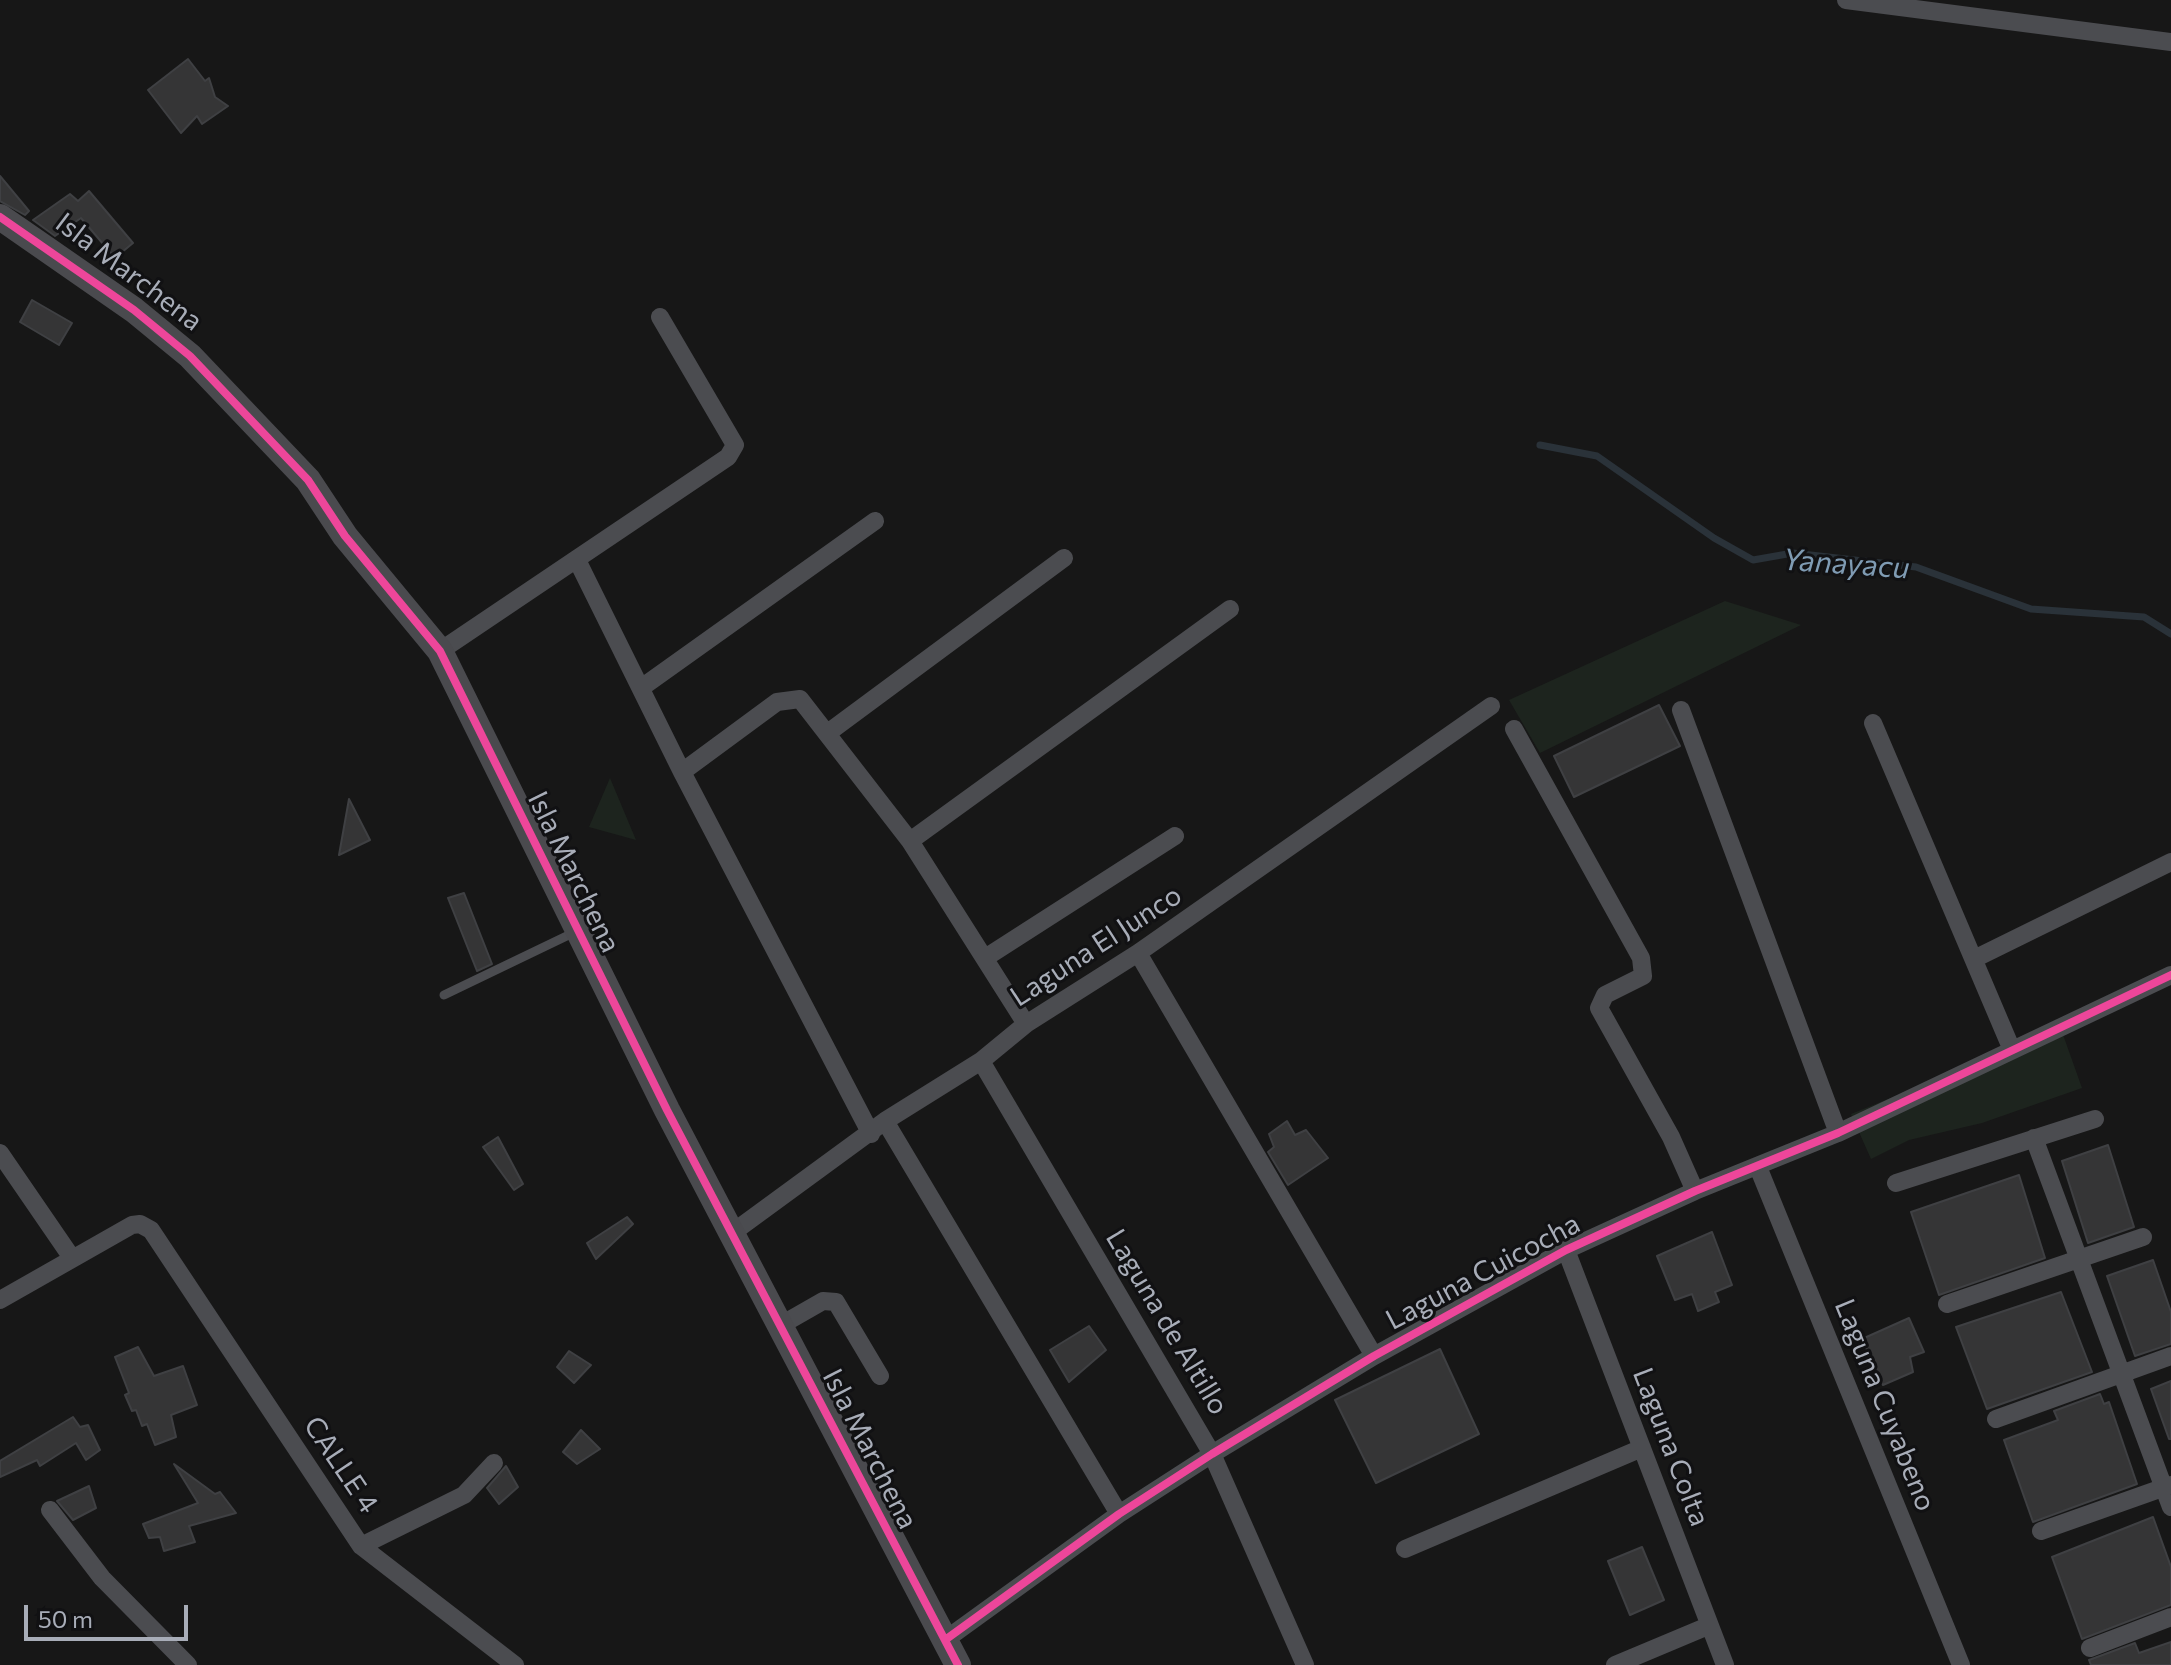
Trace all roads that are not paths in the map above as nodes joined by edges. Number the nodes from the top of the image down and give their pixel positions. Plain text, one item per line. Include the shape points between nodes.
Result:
1 (1846, 0) edge
2 (2171, 42) edge
3 (0, 217) edge
4 (660, 317) dead end
5 (875, 521) dead end
6 (1064, 558) dead end
7 (577, 560) junction
8 (1230, 609) dead end
9 (440, 651) junction
10 (641, 688) junction
11 (1491, 706) dead end
12 (1681, 710) dead end
13 (1873, 723) dead end
14 (1514, 729) dead end
15 (829, 732) junction
16 (682, 772) junction
17 (1175, 836) dead end
18 (910, 841) junction
19 (2171, 862) edge
20 (578, 930) junction
21 (1138, 953) junction
22 (985, 958) junction
23 (1974, 959) junction
24 (2171, 975) edge
25 (444, 995) dead end
26 (1026, 1024) junction
27 (2012, 1050) junction
28 (981, 1061) junction
29 (2095, 1119) dead end
30 (878, 1128) junction
31 (1838, 1133) junction
32 (2034, 1138) junction
33 (0, 1153) edge
34 (1758, 1167) junction
35 (1896, 1183) dead end
36 (1695, 1191) junction
37 (732, 1233) junction
38 (2143, 1237) dead end
39 (1566, 1250) junction
40 (72, 1258) junction
41 (2079, 1258) junction
42 (0, 1300) edge
43 (1947, 1304) dead end
44 (781, 1325) junction
45 (1374, 1356) junction
46 (2171, 1356) edge
47 (2123, 1373) junction
48 (880, 1376) dead end
49 (1996, 1419) dead end
50 (1642, 1448) junction
51 (1212, 1454) junction
52 (494, 1463) dead end
53 (2167, 1487) edge
54 (2171, 1507) edge
55 (50, 1510) dead end
56 (1119, 1514) junction
57 (2041, 1531) dead end
58 (361, 1546) junction
59 (1405, 1549) dead end
60 (2171, 1617) edge
61 (1708, 1626) junction
62 (945, 1640) junction
63 (2090, 1648) dead end
64 (188, 1665) edge
65 (515, 1665) edge
66 (958, 1665) edge
67 (1305, 1665) edge
68 (1615, 1665) edge
69 (1725, 1665) edge
70 (1961, 1665) edge

1 - 2 street
3 - 9 street, Isla Marchena via 134,310 190,356 308,480 345,536
4 - 7 street via 735,445 728,457
5 - 10 street
6 - 15 street
7 - 9 street
7 - 10 street
8 - 18 street
9 - 20 street, Isla Marchena
10 - 16 street
11 - 21 street, Laguna El Junco
12 - 31 street
13 - 23 street
14 - 36 street via 1641,958 1643,976 1605,995 1599,1008
15 - 16 street via 800,699 777,702
15 - 18 street
16 - 30 street
17 - 22 street
18 - 22 street
19 - 23 street
20 - 25 lane
20 - 37 street, Isla Marchena
21 - 26 street, Laguna El Junco
21 - 45 street
22 - 26 street
23 - 27 street
24 - 27 street, Laguna Cuicocha
26 - 28 street, Laguna El Junco
27 - 31 street, Laguna Cuicocha
28 - 30 street, Laguna El Junco
28 - 51 street, Laguna de Altillo
29 - 32 street
30 - 37 street, Laguna El Junco
30 - 56 street
31 - 34 street, Laguna Cuicocha
32 - 35 street
32 - 41 street
33 - 40 street
34 - 36 street, Laguna Cuicocha
34 - 70 street, Laguna Cuyabeno
36 - 39 street, Laguna Cuicocha
37 - 44 street, Isla Marchena
38 - 41 street
39 - 45 street, Laguna Cuicocha
39 - 50 street, Laguna Colta
40 - 42 street
40 - 58 street, CALLE 4 via 136,1224 151,1230
41 - 43 street
41 - 47 street
44 - 48 street via 823,1301 836,1302
44 - 62 street, Isla Marchena
45 - 51 street, Laguna Cuicocha
46 - 47 street
47 - 49 street
47 - 53 street
50 - 59 street
50 - 61 street, Laguna Colta
51 - 56 street, Laguna Cuicocha
51 - 67 street, Laguna de Altillo
52 - 58 street via 464,1495
53 - 54 street
53 - 57 street
55 - 64 street via 102,1578
56 - 62 street, Laguna Cuicocha
58 - 65 street, CALLE 4
60 - 63 street
61 - 68 street
61 - 69 street, Laguna Colta
62 - 66 street, Isla Marchena

